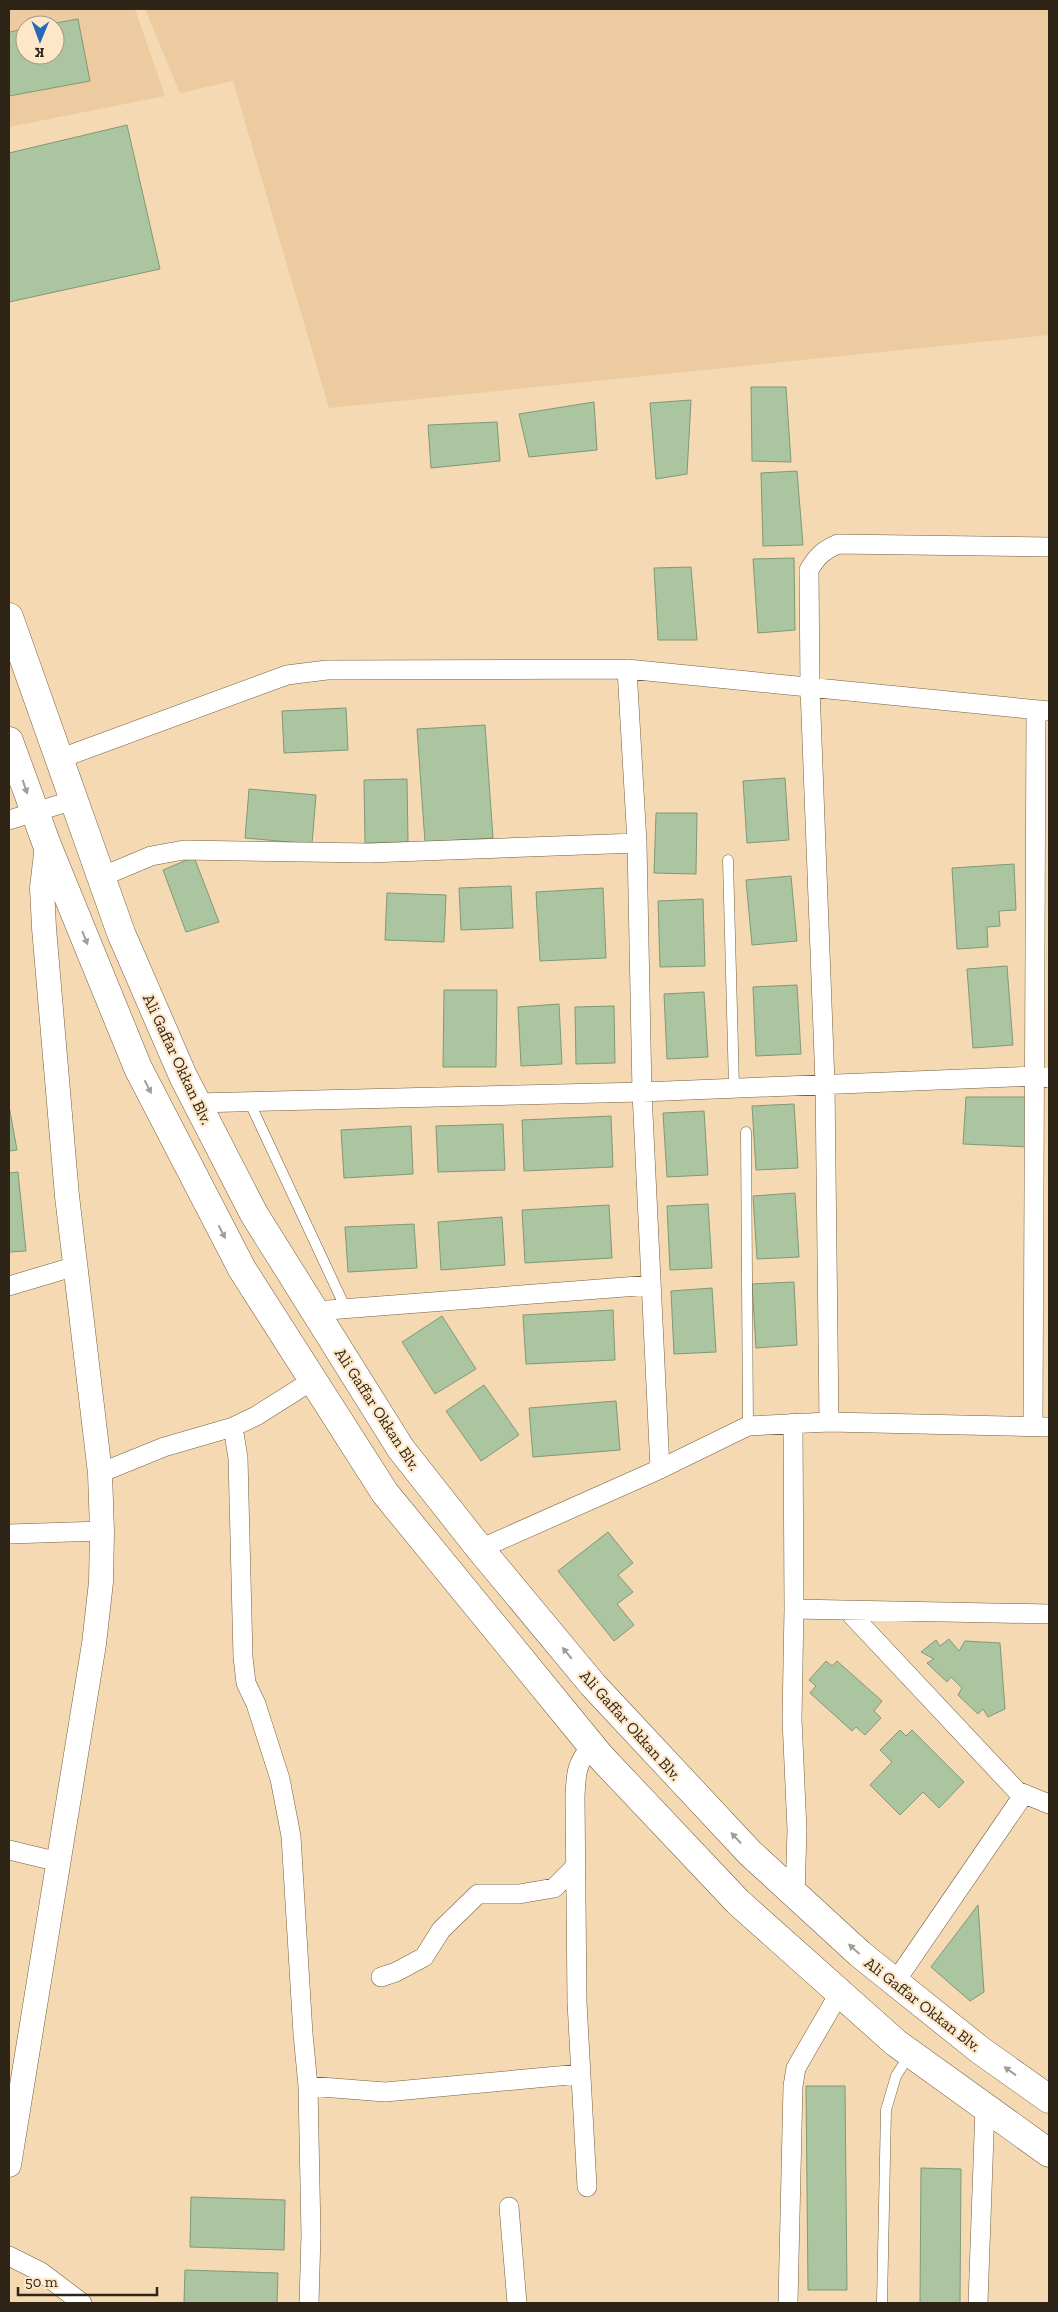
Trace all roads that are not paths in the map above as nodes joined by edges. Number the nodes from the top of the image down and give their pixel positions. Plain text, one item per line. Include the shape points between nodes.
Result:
1 (1049, 547) edge
2 (9, 618) edge
3 (627, 669) junction
4 (810, 688) junction
5 (1042, 710) edge
6 (9, 741) edge
7 (59, 759) junction
8 (74, 800) junction
9 (21, 816) edge
10 (638, 843) junction
11 (47, 845) junction
12 (728, 860) dead end
13 (101, 877) junction
14 (1042, 1077) edge
15 (825, 1083) junction
16 (734, 1087) junction
17 (642, 1092) junction
18 (249, 1101) junction
19 (196, 1102) junction
20 (746, 1132) dead end
21 (76, 1266) junction
22 (651, 1285) junction
23 (9, 1286) edge
24 (346, 1309) junction
25 (315, 1311) junction
26 (313, 1380) junction
27 (793, 1422) junction
28 (829, 1422) junction
29 (748, 1426) junction
30 (1041, 1426) edge
31 (233, 1427) junction
32 (660, 1469) junction
33 (100, 1473) junction
34 (102, 1532) junction
35 (9, 1534) edge
36 (480, 1549) junction
37 (794, 1609) junction
38 (848, 1611) junction
39 (1049, 1614) edge
40 (592, 1745) junction
41 (1024, 1794) junction
42 (1049, 1804) edge
43 (9, 1850) edge
44 (59, 1862) junction
45 (576, 1866) junction
46 (796, 1895) junction
47 (381, 1977) dead end
48 (895, 1982) junction
49 (840, 1992) junction
50 (911, 2053) junction
51 (580, 2074) junction
52 (308, 2086) junction
53 (1049, 2099) edge
54 (985, 2107) junction
55 (1049, 2154) edge
56 (9, 2165) edge
57 (587, 2187) dead end
58 (510, 2208) dead end
59 (9, 2256) edge
60 (82, 2303) edge
61 (309, 2303) edge
62 (517, 2303) edge
63 (788, 2303) edge
64 (882, 2303) edge
65 (978, 2303) edge

1 - 4 street via 838,544 825,549 816,557 809,576
2 - 7 main road, Ali Gaffar Okkan Blv.
3 - 4 street
3 - 7 street via 327,670 287,675
3 - 10 street
4 - 5 street
4 - 15 street
5 - 14 street
6 -> 9 main road
7 - 8 main road, Ali Gaffar Okkan Blv.
8 - 9 street
8 - 13 main road, Ali Gaffar Okkan Blv.
9 - 11 main road
10 - 13 street via 369,853 184,850 151,856
10 - 17 street
11 - 21 street via 42,888 44,928
11 -> 26 main road via 138,1068 242,1268
12 - 16 lane
13 - 19 main road, Ali Gaffar Okkan Blv. via 121,933
14 - 15 street
14 - 30 street
15 - 16 street
15 - 28 street
16 - 17 street
17 - 18 street
17 - 22 street
18 - 19 street
18 - 24 lane
19 - 25 main road, Ali Gaffar Okkan Blv. via 254,1214
20 - 29 lane
21 - 23 street
21 - 33 street
22 - 24 street
22 - 32 street
24 - 25 street
25 - 36 main road, Ali Gaffar Okkan Blv. via 401,1450
26 - 31 street
26 - 40 main road via 385,1493
27 - 28 street
27 - 29 street
27 - 37 street
28 - 30 street
29 - 32 street
31 - 33 street via 164,1447
31 - 52 street via 238,1458 246,1683 280,1779 291,1836
32 - 36 street
33 - 34 street
34 - 35 street
34 - 44 street via 94,1644
46 -> 36 main road, Ali Gaffar Okkan Blv. via 750,1853 593,1685
37 - 38 street
37 - 46 street via 792,1719
38 - 39 street
38 - 41 street via 1017,1791
40 - 45 street via 576,1771
40 - 49 main road via 738,1902
41 - 42 street
41 - 48 street
43 - 44 street
44 - 56 street
45 - 47 street via 554,1888 519,1894 478,1894 440,1930 424,1957
45 - 51 street via 576,2002
48 -> 46 main road, Ali Gaffar Okkan Blv.
53 -> 48 main road, Ali Gaffar Okkan Blv. via 980,2050
49 - 50 main road
49 - 63 street via 796,2068
50 - 54 main road
50 - 64 lane via 896,2076 886,2110
51 - 52 street via 385,2092
51 - 57 street
52 - 61 street
54 - 55 main road
54 - 65 street
58 - 62 street
59 - 60 street via 40,2272

